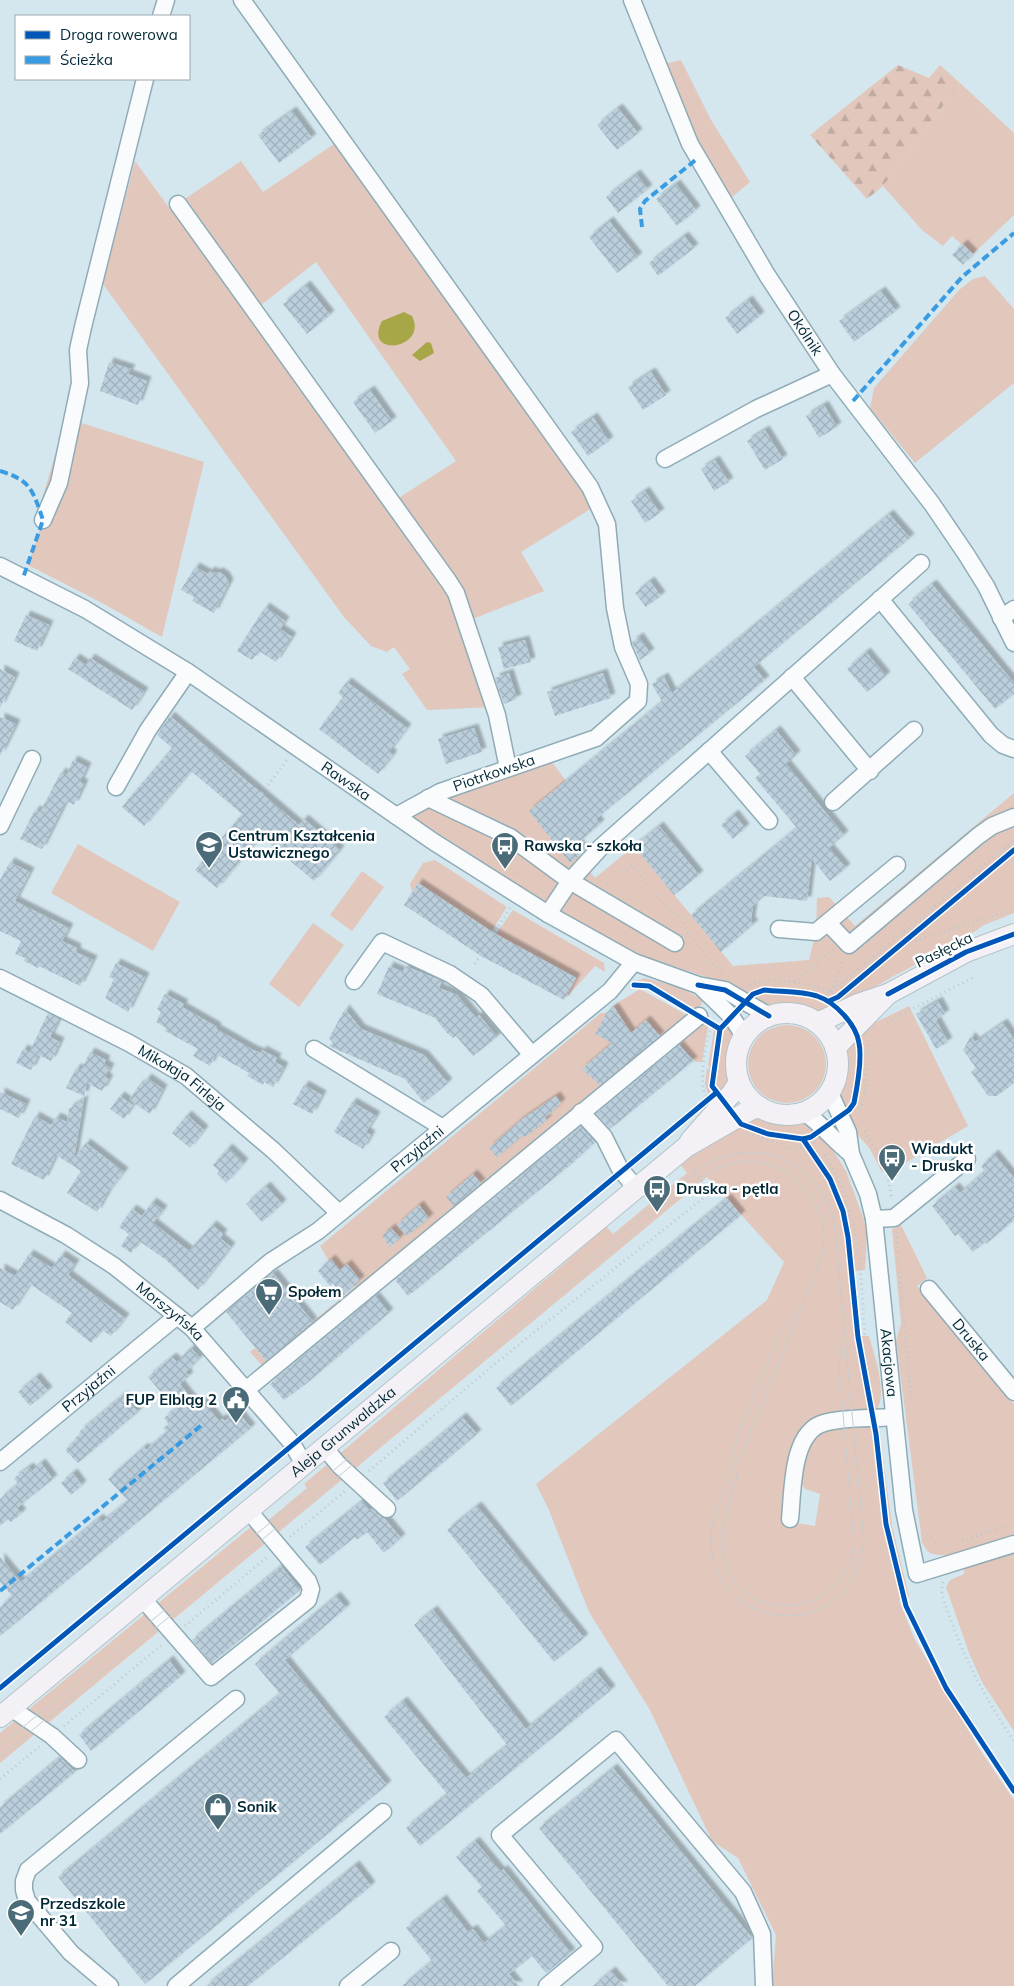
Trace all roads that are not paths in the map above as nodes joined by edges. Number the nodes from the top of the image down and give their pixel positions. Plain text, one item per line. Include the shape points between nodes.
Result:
1 (166, 0) edge
2 (242, 0) edge
3 (632, 0) edge
4 (161, 15) edge
5 (145, 80) edge
6 (178, 204) dead end
7 (832, 374) junction
8 (665, 459) dead end
9 (43, 520) dead end
10 (921, 563) dead end
11 (0, 566) edge
12 (880, 599) junction
13 (1008, 614) edge
14 (1014, 643) edge
15 (188, 672) junction
16 (792, 677) junction
17 (914, 730) dead end
18 (1014, 749) edge
19 (709, 751) junction
20 (32, 759) dead end
21 (508, 768) junction
22 (870, 771) junction
23 (116, 787) dead end
24 (428, 798) junction
25 (833, 802) dead end
26 (396, 816) junction
27 (1014, 817) edge
28 (769, 821) dead end
29 (0, 826) edge
30 (897, 864) dead end
31 (570, 881) junction
32 (548, 914) junction
33 (828, 923) junction
34 (779, 929) dead end
35 (1014, 934) edge
36 (675, 943) dead end
37 (634, 962) junction
38 (0, 978) edge
39 (354, 981) dead end
40 (698, 985) junction
41 (888, 994) junction
42 (769, 1016) junction
43 (706, 1020) road end
44 (817, 1023) junction
45 (744, 1036) junction
46 (835, 1048) junction
47 (314, 1050) dead end
48 (532, 1055) junction
49 (739, 1082) junction
50 (829, 1091) junction
51 (760, 1107) junction
52 (724, 1110) junction
53 (581, 1112) junction
54 (804, 1112) junction
55 (443, 1128) junction
56 (851, 1154) junction
57 (968, 1159) dead end
58 (636, 1188) junction
59 (0, 1200) edge
60 (339, 1213) junction
61 (874, 1219) junction
62 (929, 1289) dead end
63 (177, 1316) junction
64 (192, 1328) junction
65 (246, 1390) junction
66 (1014, 1392) edge
67 (893, 1417) junction
68 (324, 1447) junction
69 (0, 1462) edge
70 (304, 1464) junction
71 (387, 1508) dead end
72 (248, 1510) junction
73 (790, 1519) dead end
74 (1014, 1544) edge
75 (142, 1598) junction
76 (236, 1699) dead end
77 (6, 1712) edge
78 (78, 1760) dead end
79 (383, 1812) dead end
80 (391, 1951) dead end
81 (110, 1986) edge
82 (176, 1986) edge
83 (348, 1986) edge
84 (547, 1986) edge
85 (764, 1986) edge

1 - 4 street
2 - 21 street, Piotrkowska via 590,487 607,524 615,608 623,647 637,678 638,700 596,738
3 - 7 street, Okólnik via 690,144 767,275
5 - 9 street via 82,327 78,350 80,383 59,483
6 - 21 street via 456,593 496,715
7 - 8 street via 756,409
7 - 13 street, Okólnik via 942,518
10 - 12 street
11 - 15 street, Rawska via 85,610
12 - 16 street
12 - 18 street via 991,735
13 - 14 street, Okólnik
15 - 23 street via 148,730
15 - 26 street, Rawska
16 - 19 street
16 - 22 street
17 - 22 street
19 - 28 street
19 - 31 street via 601,847
20 - 29 street
21 - 24 street, Piotrkowska
22 - 25 street
24 - 26 street, Piotrkowska
24 - 31 street via 510,837
26 - 32 street, Rawska
27 - 33 street via 978,836 846,942
30 - 33 street
31 - 32 street
31 - 36 street
32 - 37 street, Rawska
33 - 34 street via 816,932
35 - 41 main road, Pasłęcka via 966,952
37 - 40 street, Rawska
37 - 48 street, Przyjaźni via 610,991
38 - 60 street, Mikołaja Firleja via 129,1043 186,1076 274,1151
39 - 48 street via 382,942 450,974 481,994
40 - 42 street, Rawska via 725,990
40 - 45 street, Rawska via 731,1016
41 - 44 main road, Pasłęcka
41 - 46 main road, Pasłęcka
42 - 44 main road via 789,1013
42 - 45 main road via 751,1027
43 - 53 street
44 - 46 main road
45 - 49 main road via 736,1063
46 - 50 main road via 836,1075
47 - 55 street
48 - 55 street, Przyjaźni
49 - 51 main road
49 - 52 main road, Aleja Grunwaldzka
50 - 54 main road via 814,1107
50 - 56 street, Akacjowa via 851,1120 848,1132
51 - 52 main road, Aleja Grunwaldzka
51 - 54 main road via 786,1115
52 - 58 main road, Aleja Grunwaldzka via 686,1156
53 - 58 street via 604,1137 620,1169
53 - 65 street
54 - 56 street, Akacjowa via 823,1135
55 - 60 street, Przyjaźni
56 - 61 street, Akacjowa via 865,1186
57 - 61 street via 894,1218
58 - 68 main road, Aleja Grunwaldzka
59 - 63 street, Morszyńska via 74,1240 142,1286
60 - 64 street, Przyjaźni via 318,1232 270,1262
61 - 67 street, Akacjowa
62 - 66 street, Druska
63 - 64 street, Morszyńska
63 - 69 street, Przyjaźni
64 - 65 street, Morszyńska
65 - 70 street, Morszyńska via 291,1442
67 - 73 street via 826,1423 809,1432 799,1448
67 - 74 street, Akacjowa via 904,1510 917,1574
68 - 70 main road, Aleja Grunwaldzka
68 - 71 street
70 - 72 main road, Aleja Grunwaldzka
72 - 75 main road, Aleja Grunwaldzka
72 - 75 street via 308,1581 311,1589 308,1600 211,1677
75 - 77 main road, Aleja Grunwaldzka
76 - 81 street via 28,1870 24,1881 27,1901 71,1953
77 - 78 street via 52,1736
79 - 82 street
80 - 83 street
84 - 85 street via 594,1947 500,1835 616,1740 742,1892 762,1934

